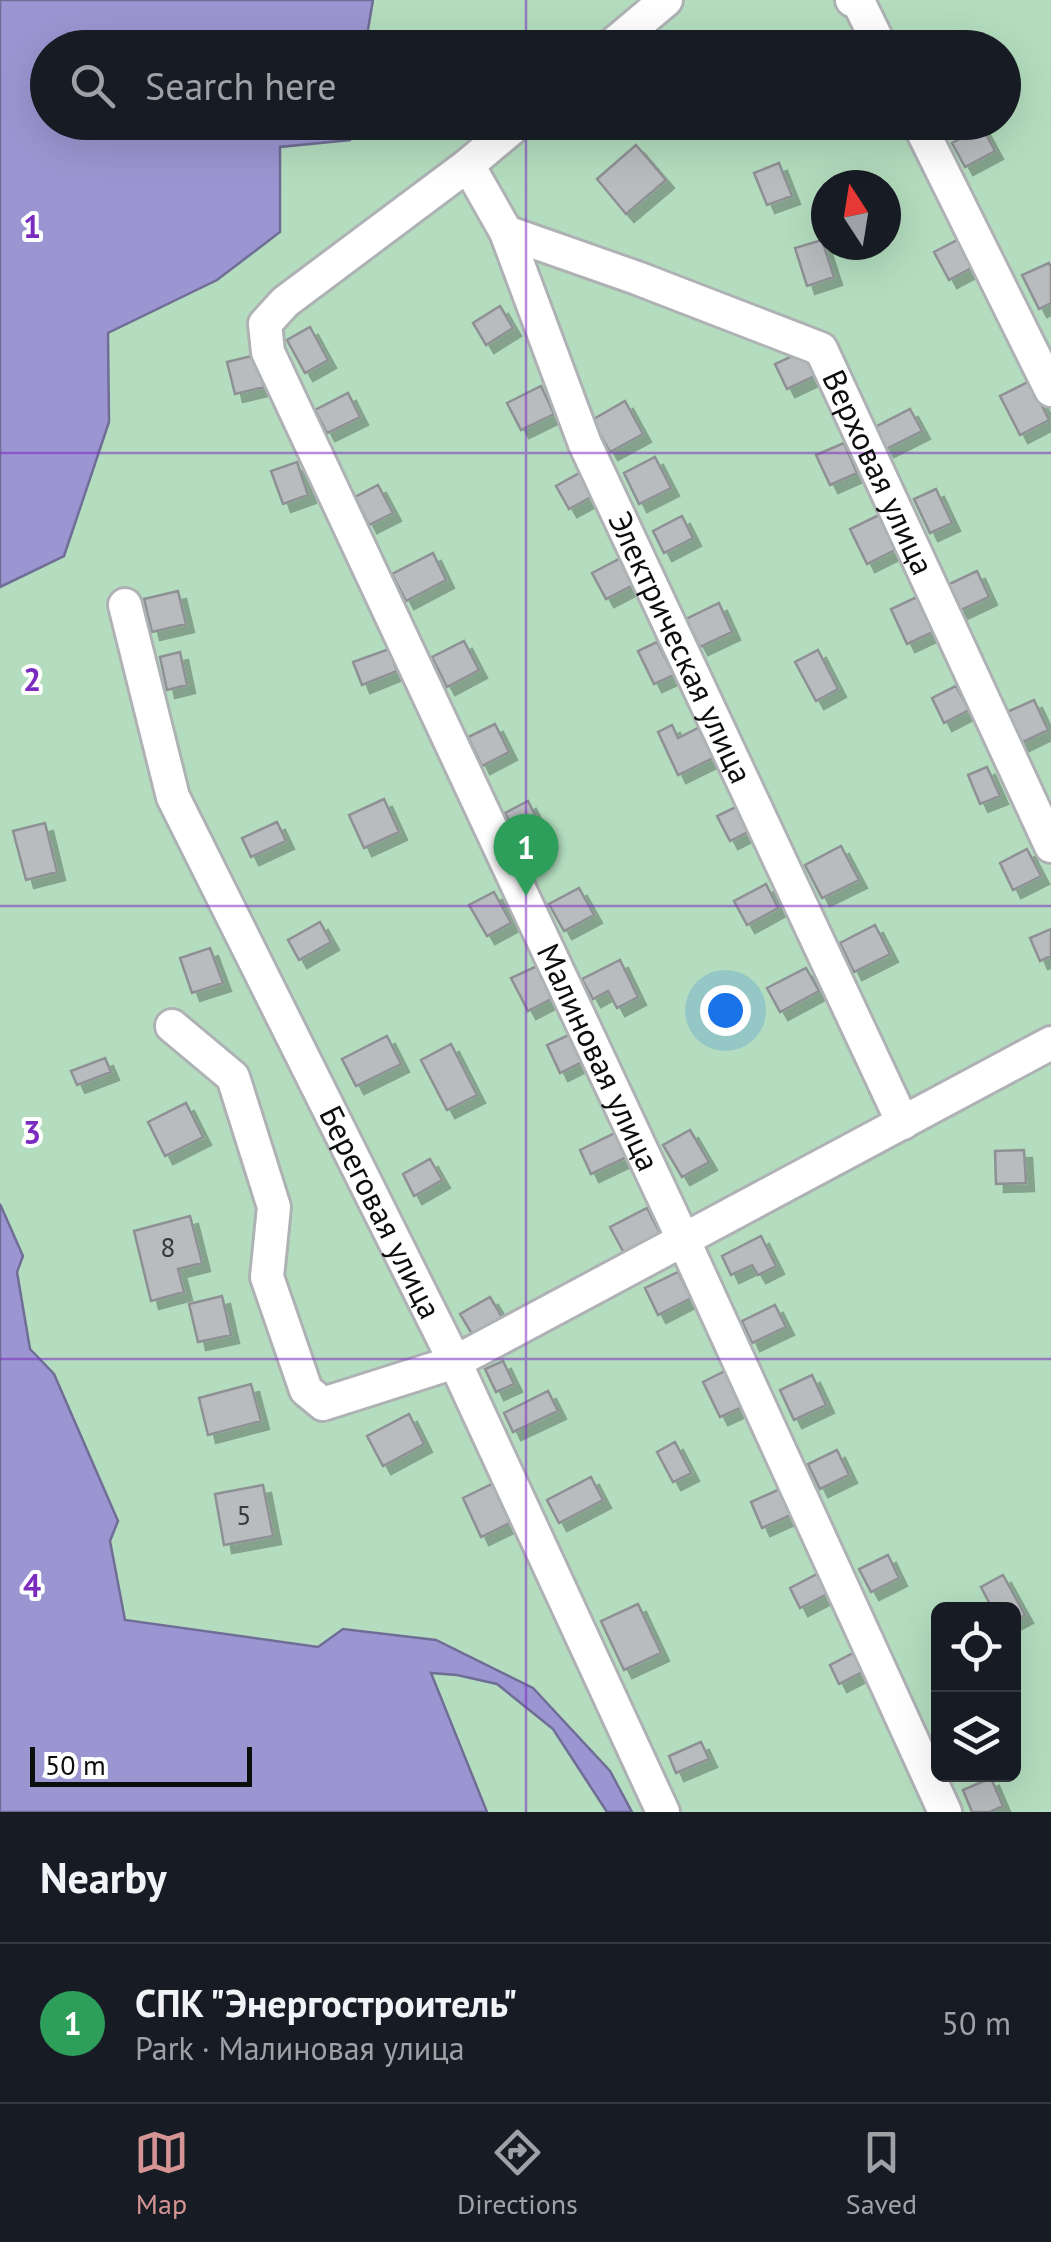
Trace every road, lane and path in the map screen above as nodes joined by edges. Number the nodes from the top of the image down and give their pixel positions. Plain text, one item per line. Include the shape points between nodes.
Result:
1 (666, 0) edge
2 (852, 0) edge
3 (630, 30) edge
4 (872, 30) edge
5 (498, 140) edge
6 (927, 140) edge
7 (468, 165) junction
8 (506, 232) junction
9 (1051, 390) edge
10 (125, 605) dead end
11 (1051, 846) edge
12 (172, 1026) dead end
13 (1051, 1043) edge
14 (903, 1124) junction
15 (684, 1241) junction
16 (455, 1362) junction
17 (664, 1812) edge
18 (945, 1812) edge

1 - 3 street
2 - 4 street
5 - 7 street, Малиновая улица
6 - 9 street
7 - 8 street, Электрическая улица
7 - 15 street, Малиновая улица via 285,302 266,324 268,352
8 - 11 street, Верховая улица via 820,349
8 - 14 street, Электрическая улица via 585,444
10 - 16 street, Береговая улица via 173,797
12 - 16 street via 233,1077 274,1207 267,1277 306,1390 323,1404
13 - 14 street
14 - 15 street
15 - 16 street
15 - 18 street, Малиновая улица
16 - 17 street, Береговая улица

